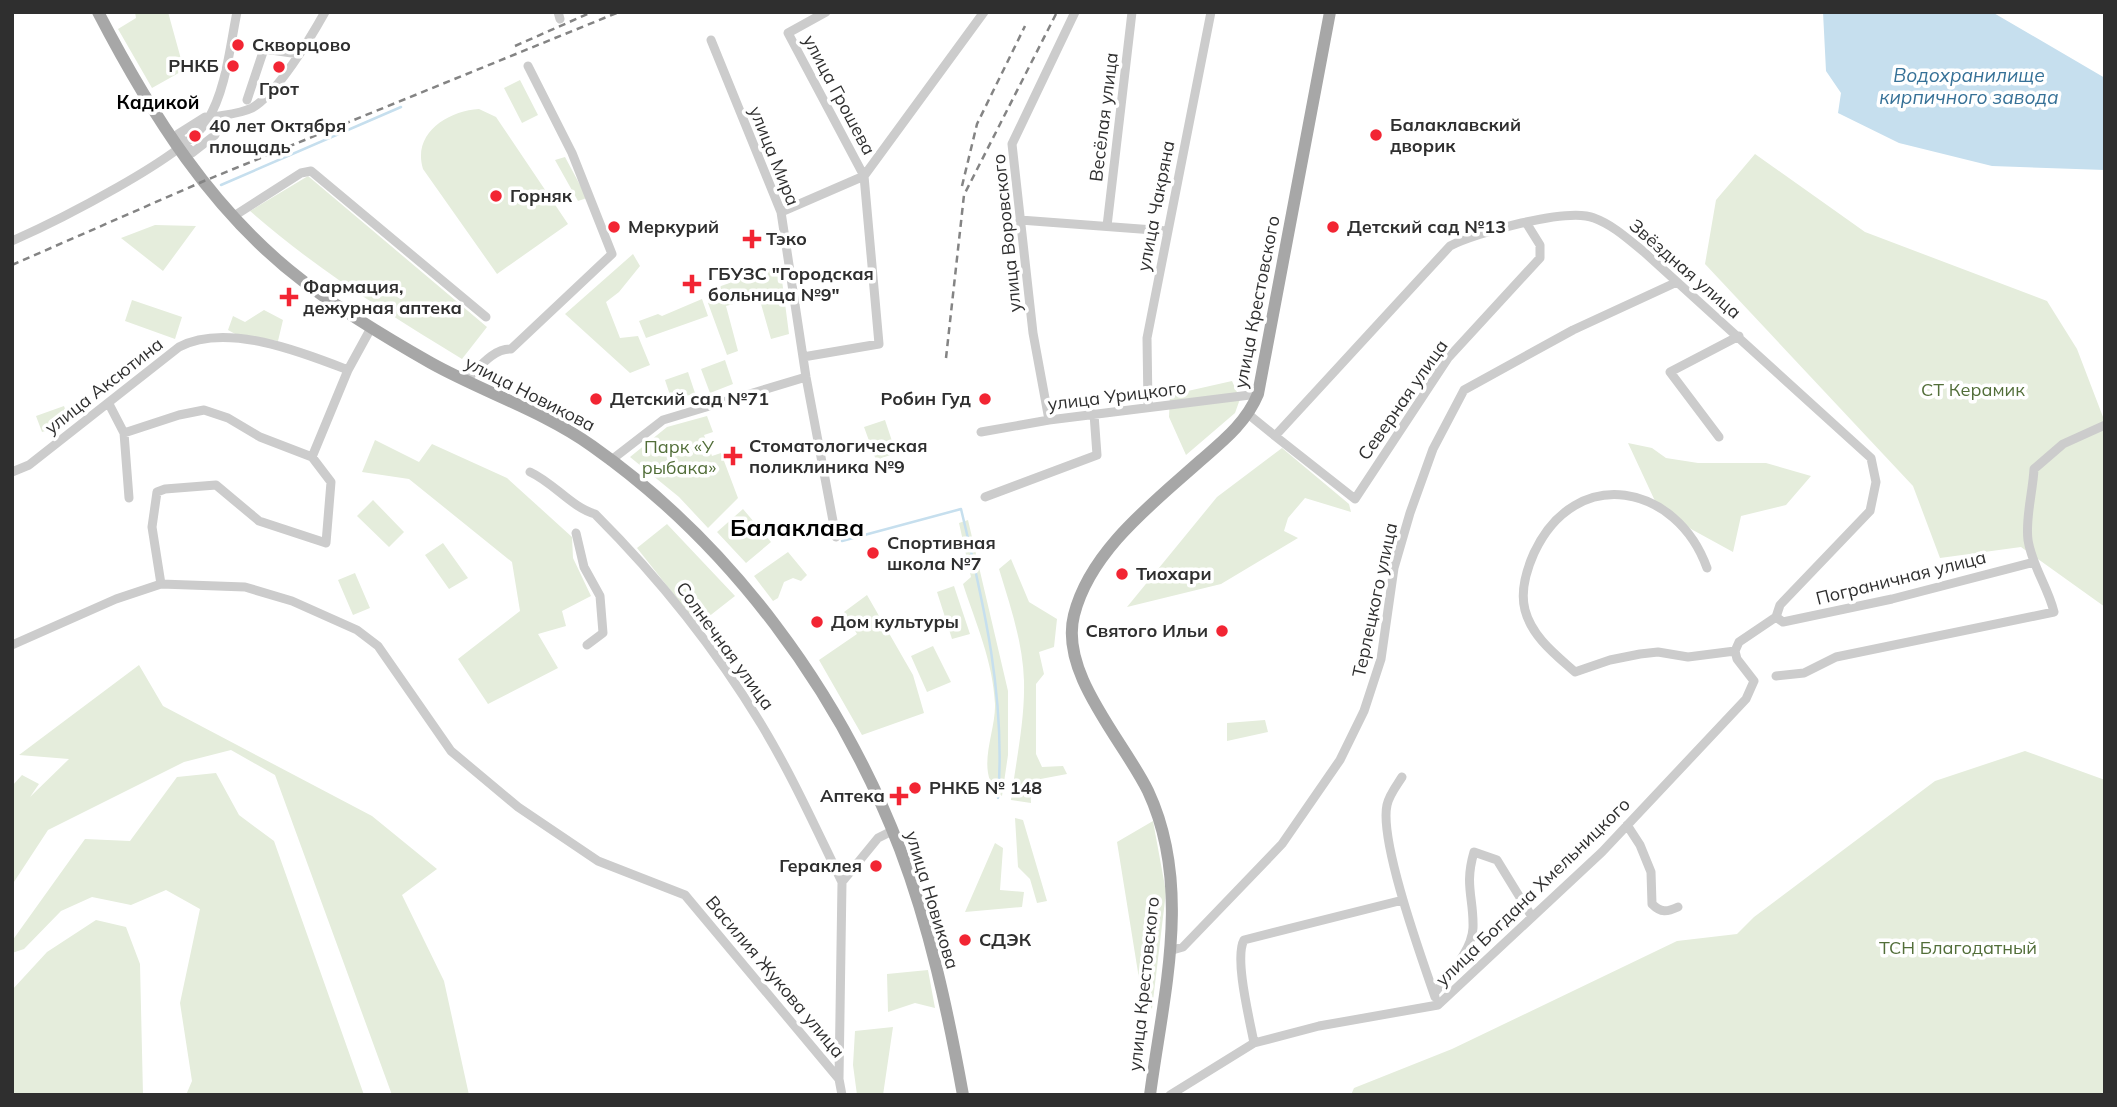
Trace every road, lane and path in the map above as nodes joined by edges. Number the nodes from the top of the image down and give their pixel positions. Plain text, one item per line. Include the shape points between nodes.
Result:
1 (98, 12) edge
2 (237, 12) edge
3 (325, 12) edge
4 (826, 12) edge
5 (984, 12) edge
6 (1075, 12) edge
7 (1132, 12) edge
8 (1211, 12) edge
9 (1330, 12) edge
10 (711, 40) dead end
11 (299, 54) junction
12 (528, 66) dead end
13 (247, 100) dead end
14 (209, 119) junction
15 (182, 147) junction
16 (864, 176) junction
17 (782, 212) junction
18 (234, 216) junction
19 (1020, 220) junction
20 (1527, 224) junction
21 (1107, 226) junction
22 (1167, 231) junction
23 (12, 241) edge
24 (1677, 282) junction
25 (486, 317) dead end
26 (371, 328) junction
27 (1739, 336) junction
28 (803, 357) junction
29 (348, 370) junction
30 (806, 377) junction
31 (466, 380) junction
32 (1258, 394) junction
33 (108, 404) junction
34 (1148, 407) junction
35 (1094, 414) junction
36 (1248, 414) junction
37 (1049, 420) junction
38 (2105, 425) edge
39 (981, 432) dead end
40 (124, 433) junction
41 (1275, 436) junction
42 (1719, 437) dead end
43 (312, 457) junction
44 (610, 461) junction
45 (12, 472) edge
46 (530, 472) dead end
47 (985, 497) dead end
48 (129, 498) dead end
49 (576, 533) dead end
50 (836, 537) dead end
51 (2034, 562) junction
52 (1707, 568) dead end
53 (161, 584) junction
54 (1776, 617) junction
55 (12, 645) edge
56 (587, 645) dead end
57 (1735, 650) junction
58 (1776, 676) dead end
59 (1402, 777) dead end
60 (1627, 825) junction
61 (892, 831) junction
62 (842, 882) junction
63 (1403, 900) junction
64 (1678, 907) dead end
65 (1532, 917) junction
66 (1169, 951) junction
67 (1434, 994) junction
68 (1438, 1005) junction
69 (1254, 1043) junction
70 (839, 1079) junction
71 (842, 1095) edge
72 (963, 1095) edge
73 (1150, 1095) edge
74 (1170, 1095) edge

1 - 15 main road, улица Новикова via 128,69
2 - 14 street
3 - 11 street
4 - 16 street, улица Грошева via 788,33
5 - 16 street
6 - 19 street, улица Воровского via 1012,144
7 - 21 street, Весёлая улица
8 - 22 street, улица Чакряна
9 - 32 main road, улица Крестовского
10 - 17 street, улица Мира
11 - 13 street via 264,49
11 - 14 street via 251,108
12 - 31 street via 572,153 612,254 511,349 489,358
14 - 15 street
14 - 15 street via 217,127 215,135 192,153
15 - 18 main road, улица Новикова
15 - 23 street
16 - 17 street
16 - 28 street, улица Грошева via 879,344
17 - 28 street, улица Мира
18 - 25 street via 311,171
18 - 26 main road, улица Новикова via 302,280
19 - 21 street
19 - 37 street, улица Воровского
20 - 24 street, Звёздная улица via 1564,215 1592,216 1619,231
20 - 41 street, Звёздная улица via 1472,234 1450,246
20 - 41 street, Северная улица via 1539,245 1540,258 1448,358 1355,499
21 - 22 street
22 - 34 street, улица Чакряна via 1147,338
24 - 27 street, Звёздная улица
24 - 66 street, Терлецкого улица via 1573,330 1464,390 1433,449 1410,513 1394,568 1381,659 1364,711 1340,760 1282,844 1183,947
26 - 29 street
26 - 31 main road, улица Новикова
27 - 42 street via 1670,372
27 - 54 street, Звёздная улица via 1871,458 1876,482 1870,511 1780,605
28 - 30 street, улица Мира
29 - 33 street, улица Аксютина via 290,348 222,337 196,338
29 - 43 street
30 - 44 street via 663,420
30 - 50 street, улица Мира
31 - 44 main road, улица Новикова via 591,445
32 - 34 street, улица Урицкого
32 - 36 main road, улица Крестовского
33 - 40 street
33 - 45 street, улица Аксютина via 29,465
34 - 35 street, улица Урицкого
35 - 37 street, улица Урицкого
35 - 47 street via 1097,455
36 - 41 street
36 - 66 main road, улица Крестовского via 1138,516 1092,573 1074,615 1070,639 1080,676 1149,795 1170,870
37 - 39 street, улица Урицкого
38 - 51 street via 2063,444 2034,469 2028,538
40 - 43 street via 204,410
40 - 48 street
43 - 53 street via 331,482 326,543 259,521 216,485 164,489 157,492 152,527
44 - 61 main road, улица Новикова via 664,505 741,581 785,636 860,763
46 - 62 street, Солнечная улица via 596,514 648,567 761,725
49 - 56 street via 584,567 600,596 603,633
51 - 54 street, Пограничная улица via 1892,599 1783,622
51 - 58 street via 2049,590 2054,612 1836,657 1804,673
52 - 57 street via 1694,543 1665,513 1620,494 1592,495 1558,517 1544,533 1524,577 1524,609 1544,644 1575,672 1640,654 1688,657
53 - 55 street, Василия Жукова улица
53 - 70 street, Василия Жукова улица via 245,587 292,601 356,630 378,646 451,751 518,807 598,861 685,895
54 - 57 street via 1739,642
57 - 60 street, улица Богдана Хмельницкого via 1754,681 1746,699
59 - 63 street via 1387,803 1386,818
60 - 64 street via 1651,873 1652,904 1666,912
60 - 65 street, улица Богдана Хмельницкого
61 - 62 street via 878,838
61 - 72 main road, улица Новикова via 928,932
62 - 70 street
63 - 67 street
63 - 69 street via 1244,940 1241,964
65 - 67 street via 1497,860 1474,852 1468,883 1473,930 1462,956
65 - 68 street, улица Богдана Хмельницкого
66 - 73 main road, улица Крестовского
67 - 68 street
68 - 69 street, улица Богдана Хмельницкого via 1319,1026
69 - 74 street, улица Богдана Хмельницкого
70 - 71 street

